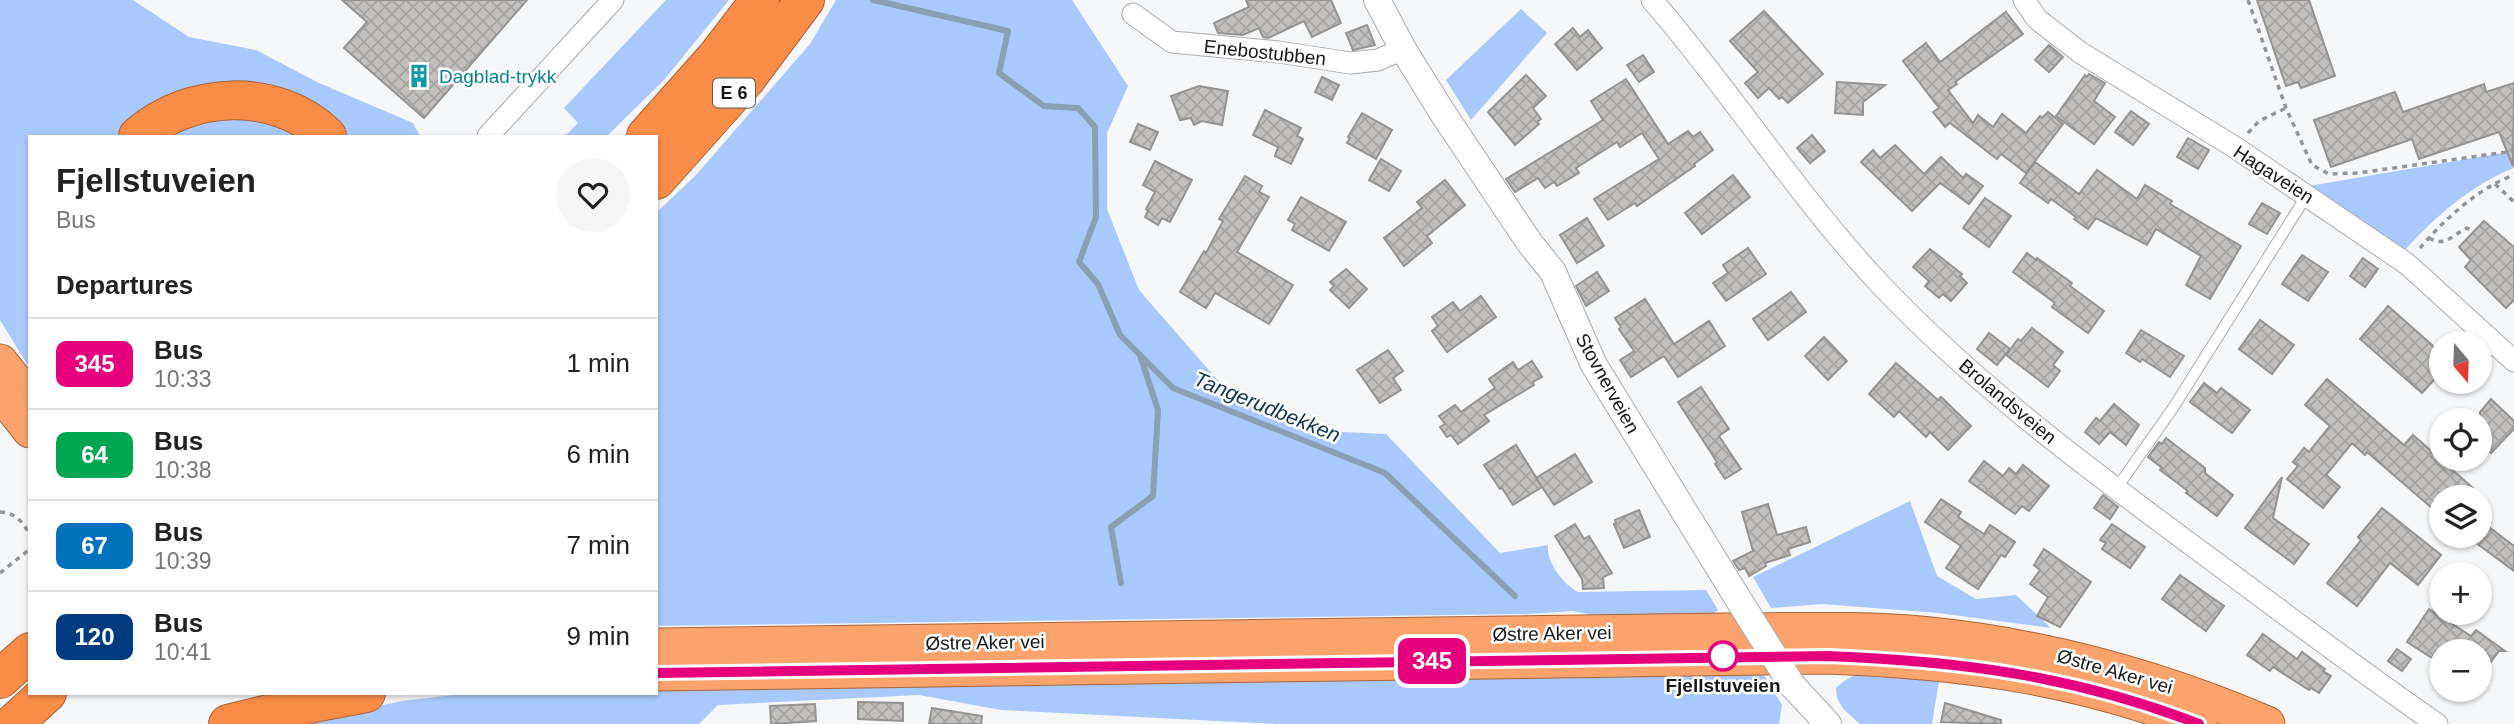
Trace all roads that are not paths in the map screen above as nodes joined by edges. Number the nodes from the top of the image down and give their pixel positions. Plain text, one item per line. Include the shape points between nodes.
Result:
1 (612, 0) edge
2 (760, 0) edge
3 (805, 0) edge
4 (1377, 0) edge
5 (1652, 0) edge
6 (2024, 0) edge
7 (1133, 14) dead end
8 (1403, 49) junction
9 (139, 135) edge
10 (326, 135) edge
11 (489, 135) edge
12 (647, 135) edge
13 (658, 178) edge
14 (2307, 195) junction
15 (2514, 361) edge
16 (0, 362) edge
17 (0, 392) edge
18 (28, 397) edge
19 (28, 427) edge
20 (2116, 489) junction
21 (658, 646) edge
22 (28, 654) edge
23 (658, 673) edge
24 (0, 679) edge
25 (45, 695) edge
26 (355, 695) edge
27 (1824, 723) edge
28 (13, 724) edge
29 (228, 724) edge
30 (2199, 724) edge
31 (2267, 724) edge
32 (2437, 724) edge

1 - 11 street
2 - 12 highway, E 6
3 - 13 highway, E 6 via 746,79
4 - 8 street, Stovnerveien
5 - 20 street, Brolandsveien via 1879,283 1965,366
6 - 14 street, Hagaveien via 2037,19 2081,53
7 - 8 street, Enebostubben via 1172,42 1350,63 1378,60
8 - 27 street, Stovnerveien, bridge via 1553,272 1594,365 1792,685
9 - 10 highway via 183,110 238,100 286,111
14 - 15 street, Hagaveien via 2407,264
14 - 20 lane via 2173,408
16 - 18 highway
17 - 19 highway
20 - 32 street, Brolandsveien
21 - 31 highway, Østre Aker vei via 1881,632 1975,640 2091,662
22 - 24 highway
23 - 30 highway, Østre Aker vei via 1828,656 1928,661 2012,672 2123,698
25 - 28 highway
26 - 29 highway

